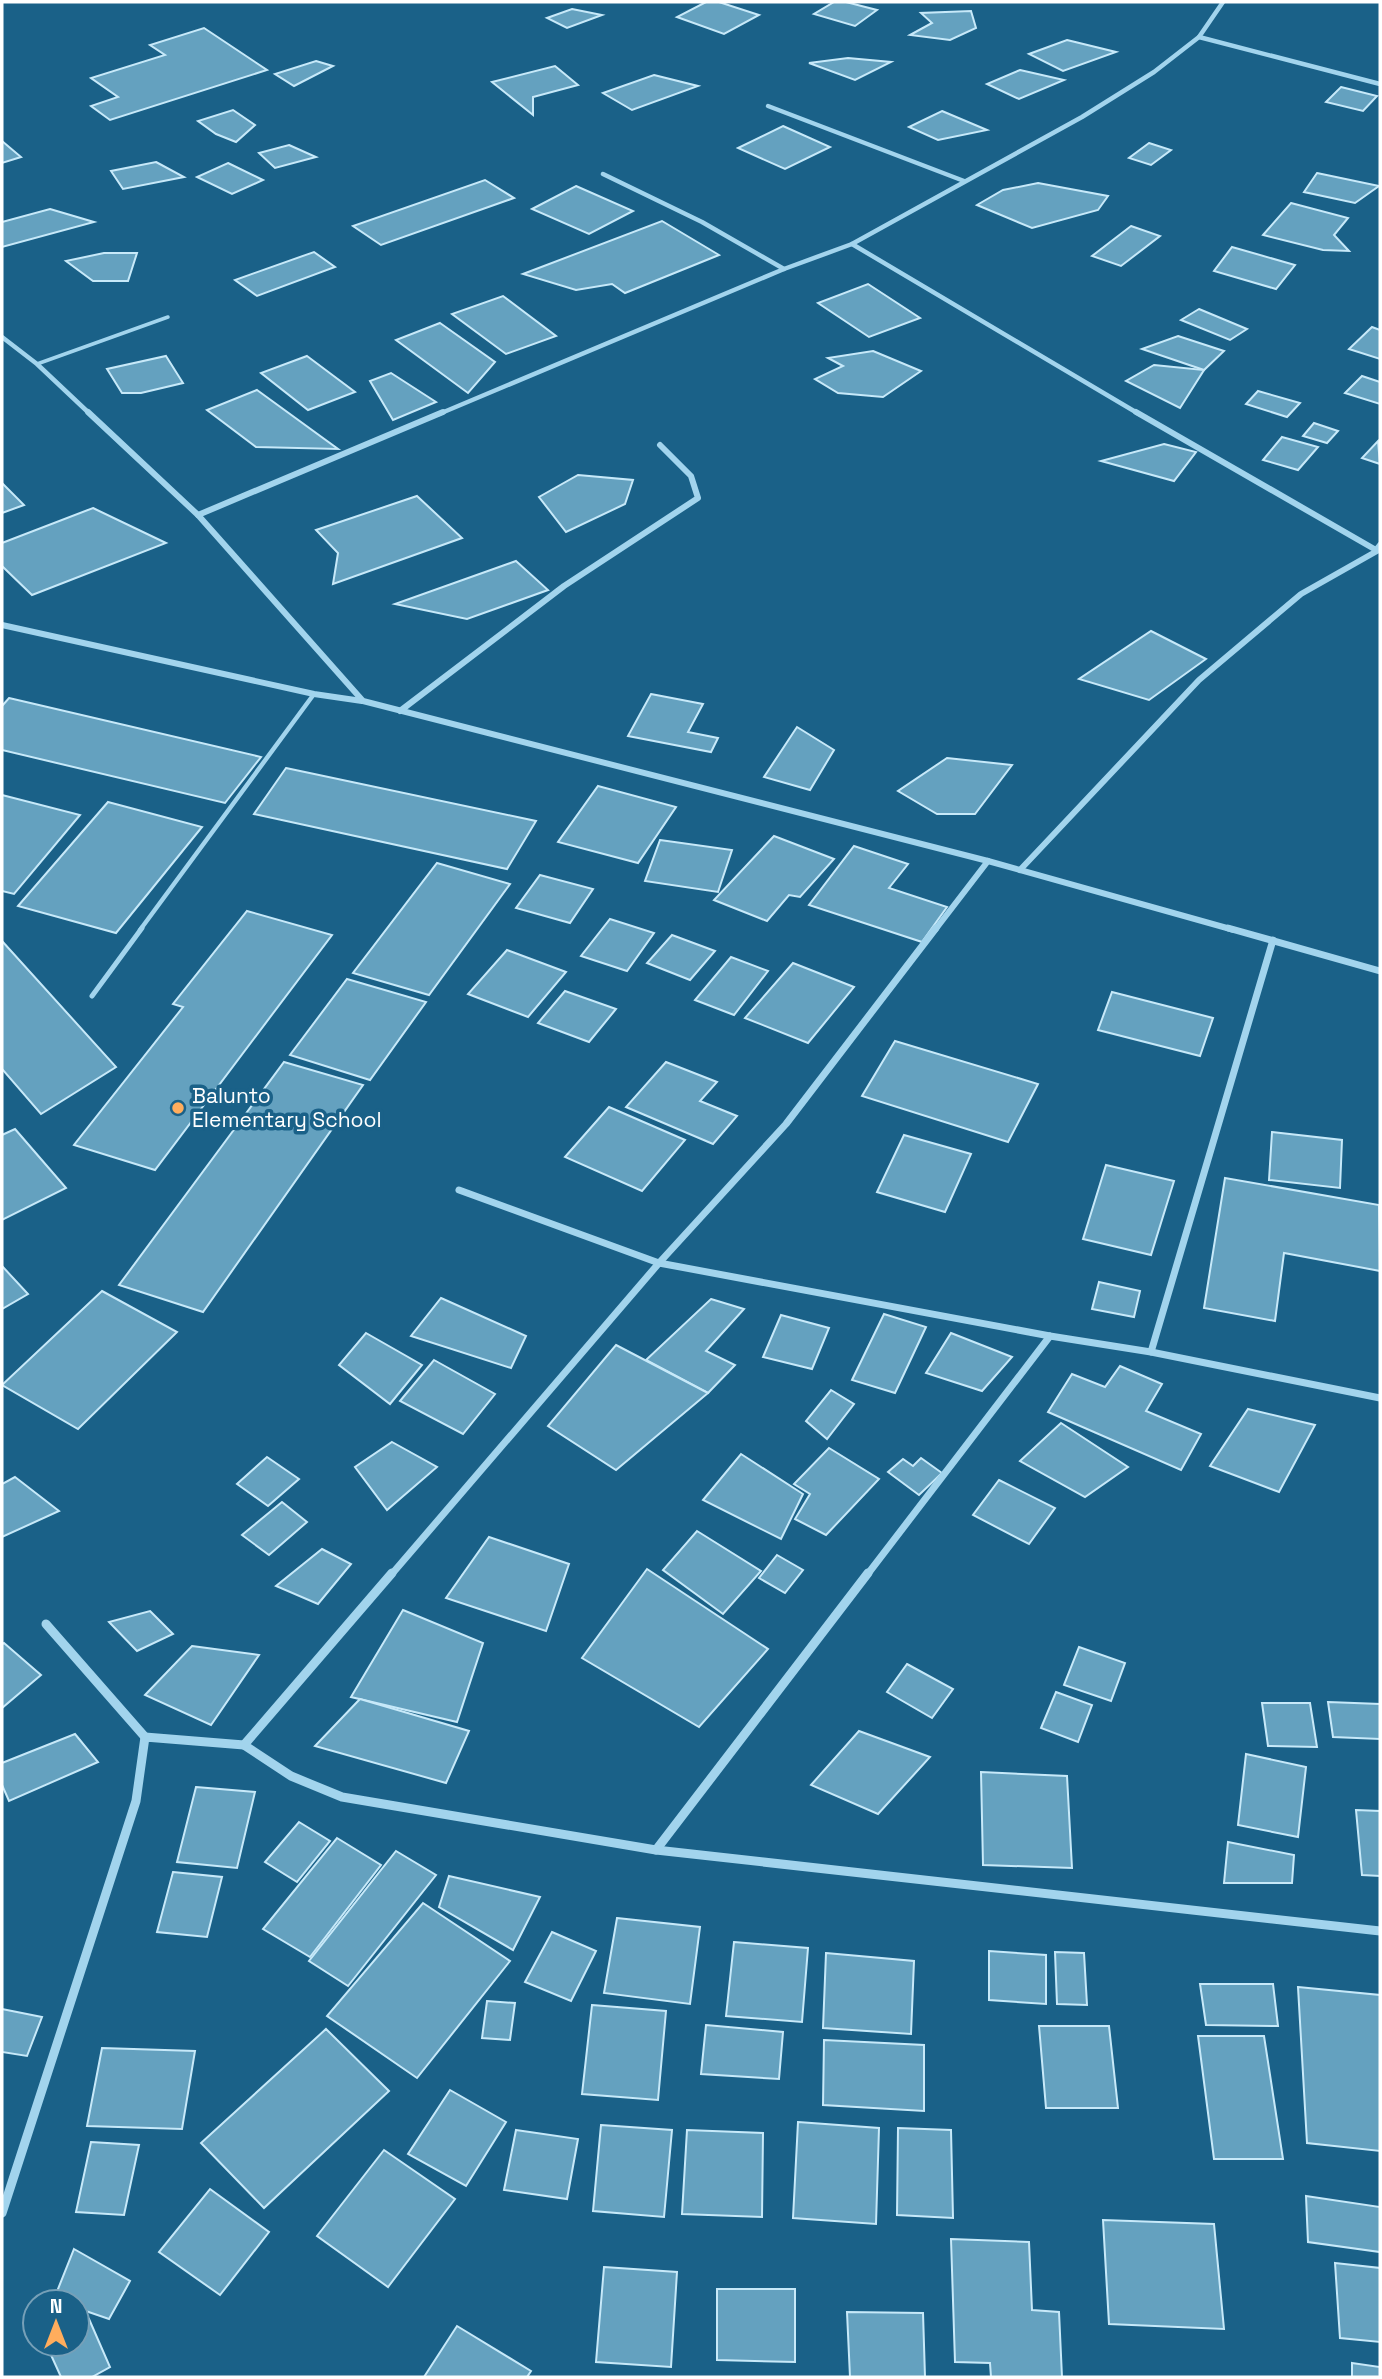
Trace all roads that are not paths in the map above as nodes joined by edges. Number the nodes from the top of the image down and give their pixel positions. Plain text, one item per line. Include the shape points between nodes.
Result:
1 (1223, 2) edge
2 (1199, 37) junction
3 (1380, 84) edge
4 (768, 106) dead end
5 (603, 174) dead end
6 (964, 181) junction
7 (852, 244) junction
8 (785, 269) junction
9 (168, 317) dead end
10 (2, 337) edge
11 (37, 365) junction
12 (660, 445) dead end
13 (198, 515) junction
14 (1379, 549) edge
15 (2, 625) edge
16 (314, 694) junction
17 (363, 701) junction
18 (400, 711) junction
19 (988, 861) junction
20 (1020, 870) junction
21 (1273, 940) junction
22 (1380, 971) edge
23 (92, 996) dead end
24 (459, 1190) dead end
25 (659, 1263) junction
26 (1050, 1336) junction
27 (1151, 1352) junction
28 (1380, 1398) edge
29 (46, 1625) dead end
30 (145, 1737) junction
31 (244, 1745) junction
32 (656, 1850) junction
33 (1380, 1931) edge
34 (2, 2213) edge

1 - 2 street
2 - 3 street
2 - 6 street via 1082,117
4 - 6 street
5 - 8 street
6 - 7 street
7 - 8 street
7 - 14 street via 1116,401
8 - 13 street
9 - 11 lane
10 - 11 street
11 - 13 street
12 - 18 street via 694,479 698,498 564,586
13 - 17 street
14 - 20 street via 1301,594 1199,680
15 - 16 street
16 - 17 street
16 - 23 lane
17 - 18 street
18 - 19 street
19 - 20 street
19 - 25 street via 786,1124
20 - 21 street
21 - 22 street
21 - 27 street
24 - 25 street
25 - 26 street
25 - 31 street
26 - 27 street
26 - 32 street
27 - 28 street
29 - 30 street
30 - 31 street
30 - 34 street via 136,1801
31 - 32 street via 291,1776 342,1797
32 - 33 street

